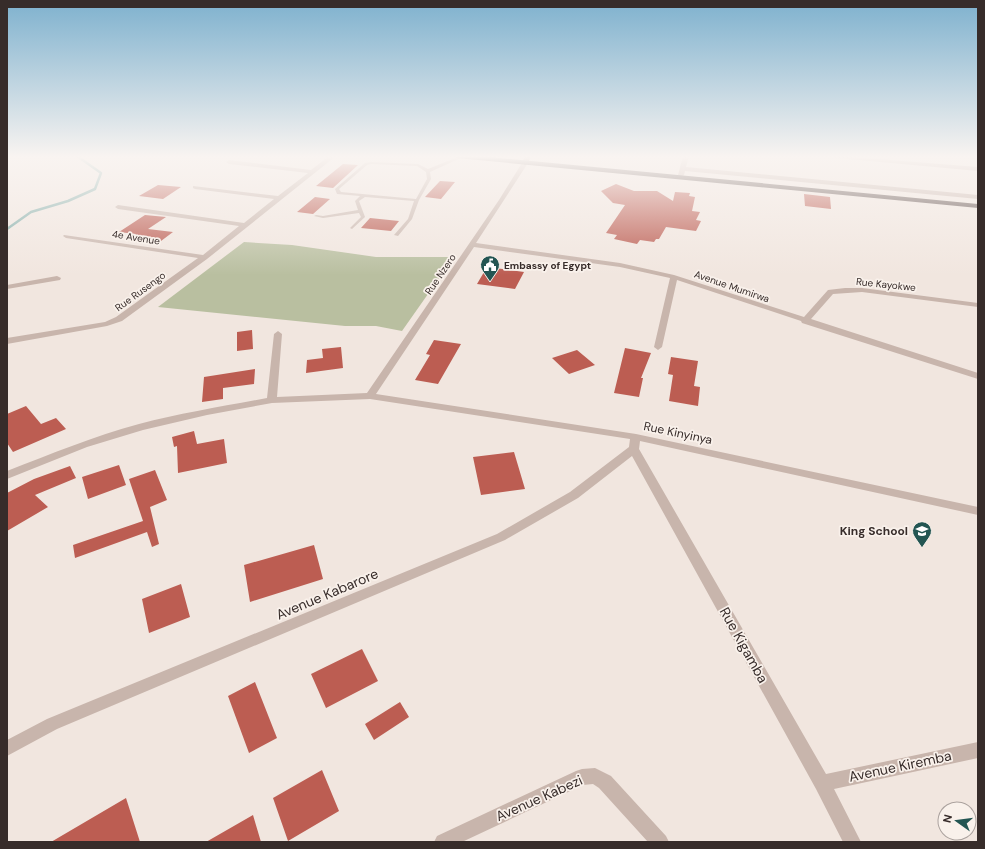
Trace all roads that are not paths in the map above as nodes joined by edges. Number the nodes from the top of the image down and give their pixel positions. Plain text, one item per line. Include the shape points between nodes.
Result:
1 (262, 196) edge
2 (283, 196) edge
3 (360, 196) edge
4 (363, 196) junction
5 (419, 196) edge
6 (503, 196) edge
7 (872, 196) edge
8 (964, 196) edge
9 (978, 197) edge
10 (280, 198) junction
11 (417, 200) junction
12 (978, 206) edge
13 (118, 207) dead end
14 (361, 211) junction
15 (316, 216) dead end
16 (245, 225) junction
17 (352, 228) dead end
18 (396, 235) dead end
19 (66, 236) dead end
20 (472, 245) junction
21 (204, 257) junction
22 (674, 277) junction
23 (57, 278) dead end
24 (7, 287) edge
25 (978, 305) edge
26 (805, 321) junction
27 (278, 334) dead end
28 (7, 341) edge
29 (658, 347) dead end
30 (978, 376) edge
31 (370, 396) junction
32 (272, 400) junction
33 (635, 443) junction
34 (7, 475) edge
35 (978, 511) edge
36 (7, 748) edge
37 (978, 750) edge
38 (822, 783) junction
39 (443, 842) edge
40 (660, 842) edge
41 (852, 842) edge

1 - 10 street
2 - 10 street, Rue Rusengo
3 - 4 lane
4 - 11 lane
4 - 14 lane via 357,201
5 - 11 lane
6 - 20 street, Rue Nzero
7 - 12 highway
8 - 9 street
10 - 16 street, Rue Rusengo
11 - 18 lane via 410,219
13 - 16 street
14 - 15 lane
14 - 17 lane via 363,217
16 - 21 street, Rue Rusengo
19 - 21 street, 4e Avenue
20 - 22 street, Avenue Mumirwa via 620,265
20 - 31 street, Rue Nzero
21 - 28 street, Rue Rusengo via 120,319 107,324
22 - 26 street, Avenue Mumirwa
22 - 29 street
23 - 24 street
25 - 26 street, Rue Kayokwe via 862,290 836,290 831,292
26 - 30 street, Avenue Mumirwa
27 - 32 street
31 - 32 street, Rue Kinyinya
31 - 33 street, Rue Kinyinya
32 - 34 street, Rue Kinyinya via 141,427 83,445
33 - 35 street, Rue Kinyinya
33 - 36 street, Avenue Kabarore via 574,495 501,537 52,724
33 - 38 street, Rue Kigamba
37 - 38 street, Avenue Kiremba
38 - 41 street, Rue Kigamba
39 - 40 street, Avenue Kabezi via 582,777 596,776 606,782

